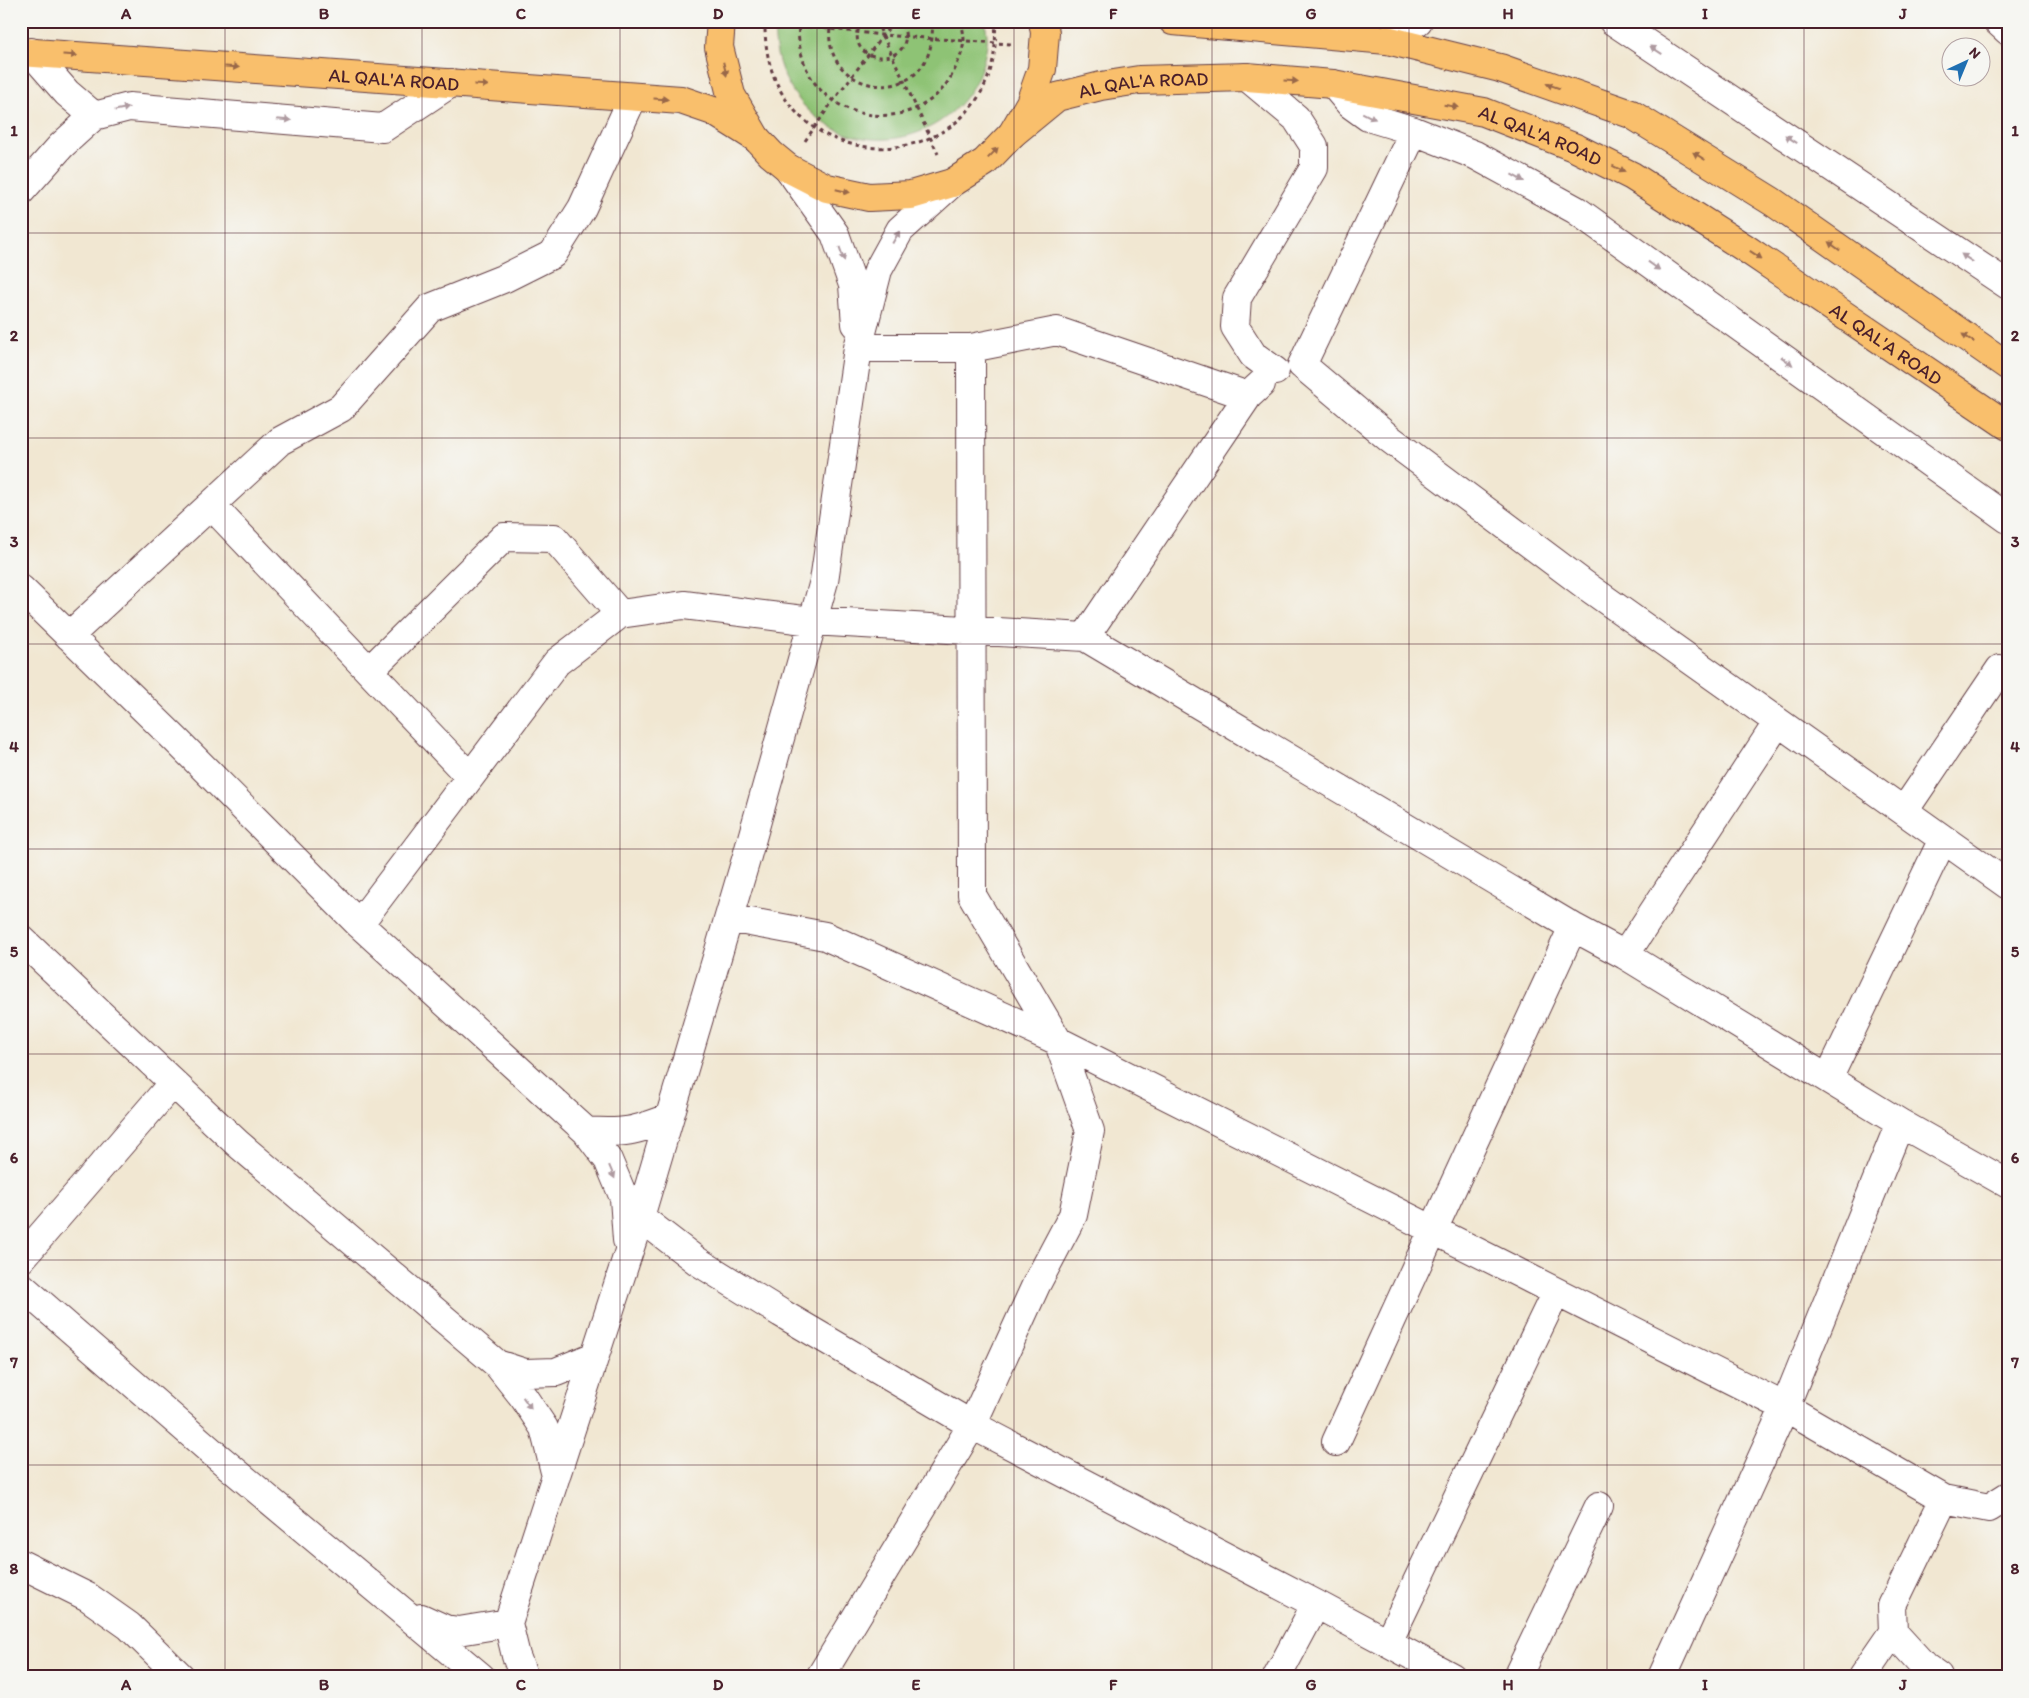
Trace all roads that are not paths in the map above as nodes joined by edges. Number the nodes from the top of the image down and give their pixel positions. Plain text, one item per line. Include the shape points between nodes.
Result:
1 (721, 21) edge
2 (1173, 21) edge
3 (1418, 21) edge
4 (1613, 21) edge
5 (1997, 21) edge
6 (1303, 27) edge
7 (2008, 31) edge
8 (1044, 33) edge
9 (1387, 40) junction
10 (26, 52) edge
11 (1247, 77) junction
12 (451, 83) junction
13 (1333, 84) junction
14 (67, 93) junction
15 (634, 97) junction
16 (94, 116) junction
17 (1414, 131) junction
18 (1012, 134) junction
19 (756, 138) junction
20 (61, 146) junction
21 (788, 168) junction
22 (952, 183) junction
23 (21, 191) edge
24 (2008, 285) edge
25 (858, 348) junction
26 (971, 348) junction
27 (1302, 365) junction
28 (2008, 366) edge
29 (1275, 371) junction
30 (1248, 396) junction
31 (2008, 426) edge
32 (211, 505) junction
33 (2008, 519) edge
34 (21, 589) edge
35 (620, 614) junction
36 (812, 621) junction
37 (972, 629) junction
38 (69, 636) junction
39 (1085, 637) junction
40 (2000, 668) dead end
41 (369, 671) junction
42 (1778, 722) junction
43 (470, 777) junction
44 (1904, 811) junction
45 (1943, 839) junction
46 (2008, 885) edge
47 (729, 918) junction
48 (359, 924) junction
49 (1574, 927) junction
50 (21, 939) edge
51 (1625, 955) junction
52 (1058, 1041) junction
53 (1828, 1079) junction
54 (173, 1082) junction
55 (670, 1118) junction
56 (1900, 1123) junction
57 (586, 1131) junction
58 (2008, 1184) edge
59 (640, 1217) junction
60 (1433, 1230) junction
61 (628, 1254) junction
62 (21, 1258) edge
63 (21, 1286) edge
64 (1556, 1292) junction
65 (595, 1356) junction
66 (497, 1364) junction
67 (1785, 1407) junction
68 (972, 1425) junction
69 (1336, 1442) dead end
70 (556, 1476) junction
71 (2008, 1496) edge
72 (1944, 1499) junction
73 (1599, 1506) dead end
74 (21, 1564) edge
75 (1316, 1604) junction
76 (403, 1611) junction
77 (508, 1623) junction
78 (1893, 1632) junction
79 (1388, 1642) junction
80 (182, 1677) edge
81 (481, 1677) edge
82 (524, 1677) edge
83 (820, 1677) edge
84 (1277, 1677) edge
85 (1452, 1677) edge
86 (1517, 1677) edge
87 (1662, 1677) edge
88 (1862, 1677) edge
89 (1939, 1677) edge

1 -> 19 main road via 719,47 731,95
2 - 6 main road
3 - 9 street
24 -> 4 street
5 - 7 street
6 - 9 main road
8 - 18 main road via 1042,69 1030,103
28 -> 9 main road via 1773,202 1631,114 1500,68
10 -> 12 main road, AL QAL'A ROAD
10 - 14 street
11 -> 13 main road, AL QAL'A ROAD
11 - 18 main road, AL QAL'A ROAD via 1139,80 1101,86 1058,97
11 - 29 street via 1296,118 1314,146 1314,168 1237,298 1235,327 1254,355
12 -> 15 main road, AL QAL'A ROAD
16 -> 12 street via 129,107 383,128
13 -> 17 street via 1350,104 1368,117
13 -> 31 main road, AL QAL'A ROAD via 1484,112 1576,148 1632,176 1745,248
14 - 16 street
14 - 20 street
15 -> 19 main road, AL QAL'A ROAD via 681,100 712,111
15 - 32 street via 582,208 553,254 505,278 430,308 341,408 280,441
16 - 20 street
17 - 27 street
17 -> 33 street via 1475,155 1576,210
22 -> 18 main road via 985,162
19 - 21 main road
20 - 23 street
21 -> 22 main road via 827,188 869,197 911,195
21 -> 25 street via 835,234 853,285
25 -> 22 street via 878,270 900,230
25 - 26 street
25 - 36 street via 824,580
26 - 30 street via 1057,331
26 - 37 street
27 - 29 street
27 - 42 street via 1390,439 1585,585
29 - 30 street
30 - 39 street
32 - 38 street
32 - 41 street
34 - 38 street
35 - 36 street via 684,605
35 - 41 street via 554,538 504,537
35 - 43 street via 557,662
36 - 37 street
36 - 47 street
37 - 39 street
37 - 52 street via 972,895
38 - 48 street
39 - 49 street
40 - 44 street
41 - 43 street
42 - 44 street
42 - 51 street
43 - 48 street
44 - 45 street
45 - 46 street
45 - 53 street
47 - 52 street via 825,936
47 - 55 street
48 - 57 street
49 - 51 street
49 - 60 street
50 - 54 street
51 - 53 street
52 - 60 street
52 - 68 street via 1090,1131 1073,1214 1036,1285
53 - 56 street
54 - 62 street
54 - 66 street via 238,1143
55 - 57 street via 638,1130 614,1133
55 - 59 street
56 - 58 street
56 - 67 street
57 -> 61 street via 608,1160 624,1198
59 - 61 street
59 - 68 street via 697,1260 772,1308
60 - 64 street
60 - 69 street
61 - 65 street
63 - 76 street via 212,1452
64 - 67 street
64 - 79 street
65 - 66 street via 556,1372 525,1373
65 - 70 street
66 -> 70 street via 544,1428
67 - 72 street
67 - 87 street
68 - 75 street
68 - 83 street
70 - 77 street
71 - 72 street via 1988,1508
72 - 78 street via 1892,1606
73 - 86 street
74 - 80 street via 88,1597 129,1626
75 - 79 street
75 - 84 street
76 - 77 street via 445,1629 459,1631
76 - 81 street
77 - 82 street
78 - 88 street
78 - 89 street via 1925,1667
79 - 85 street

